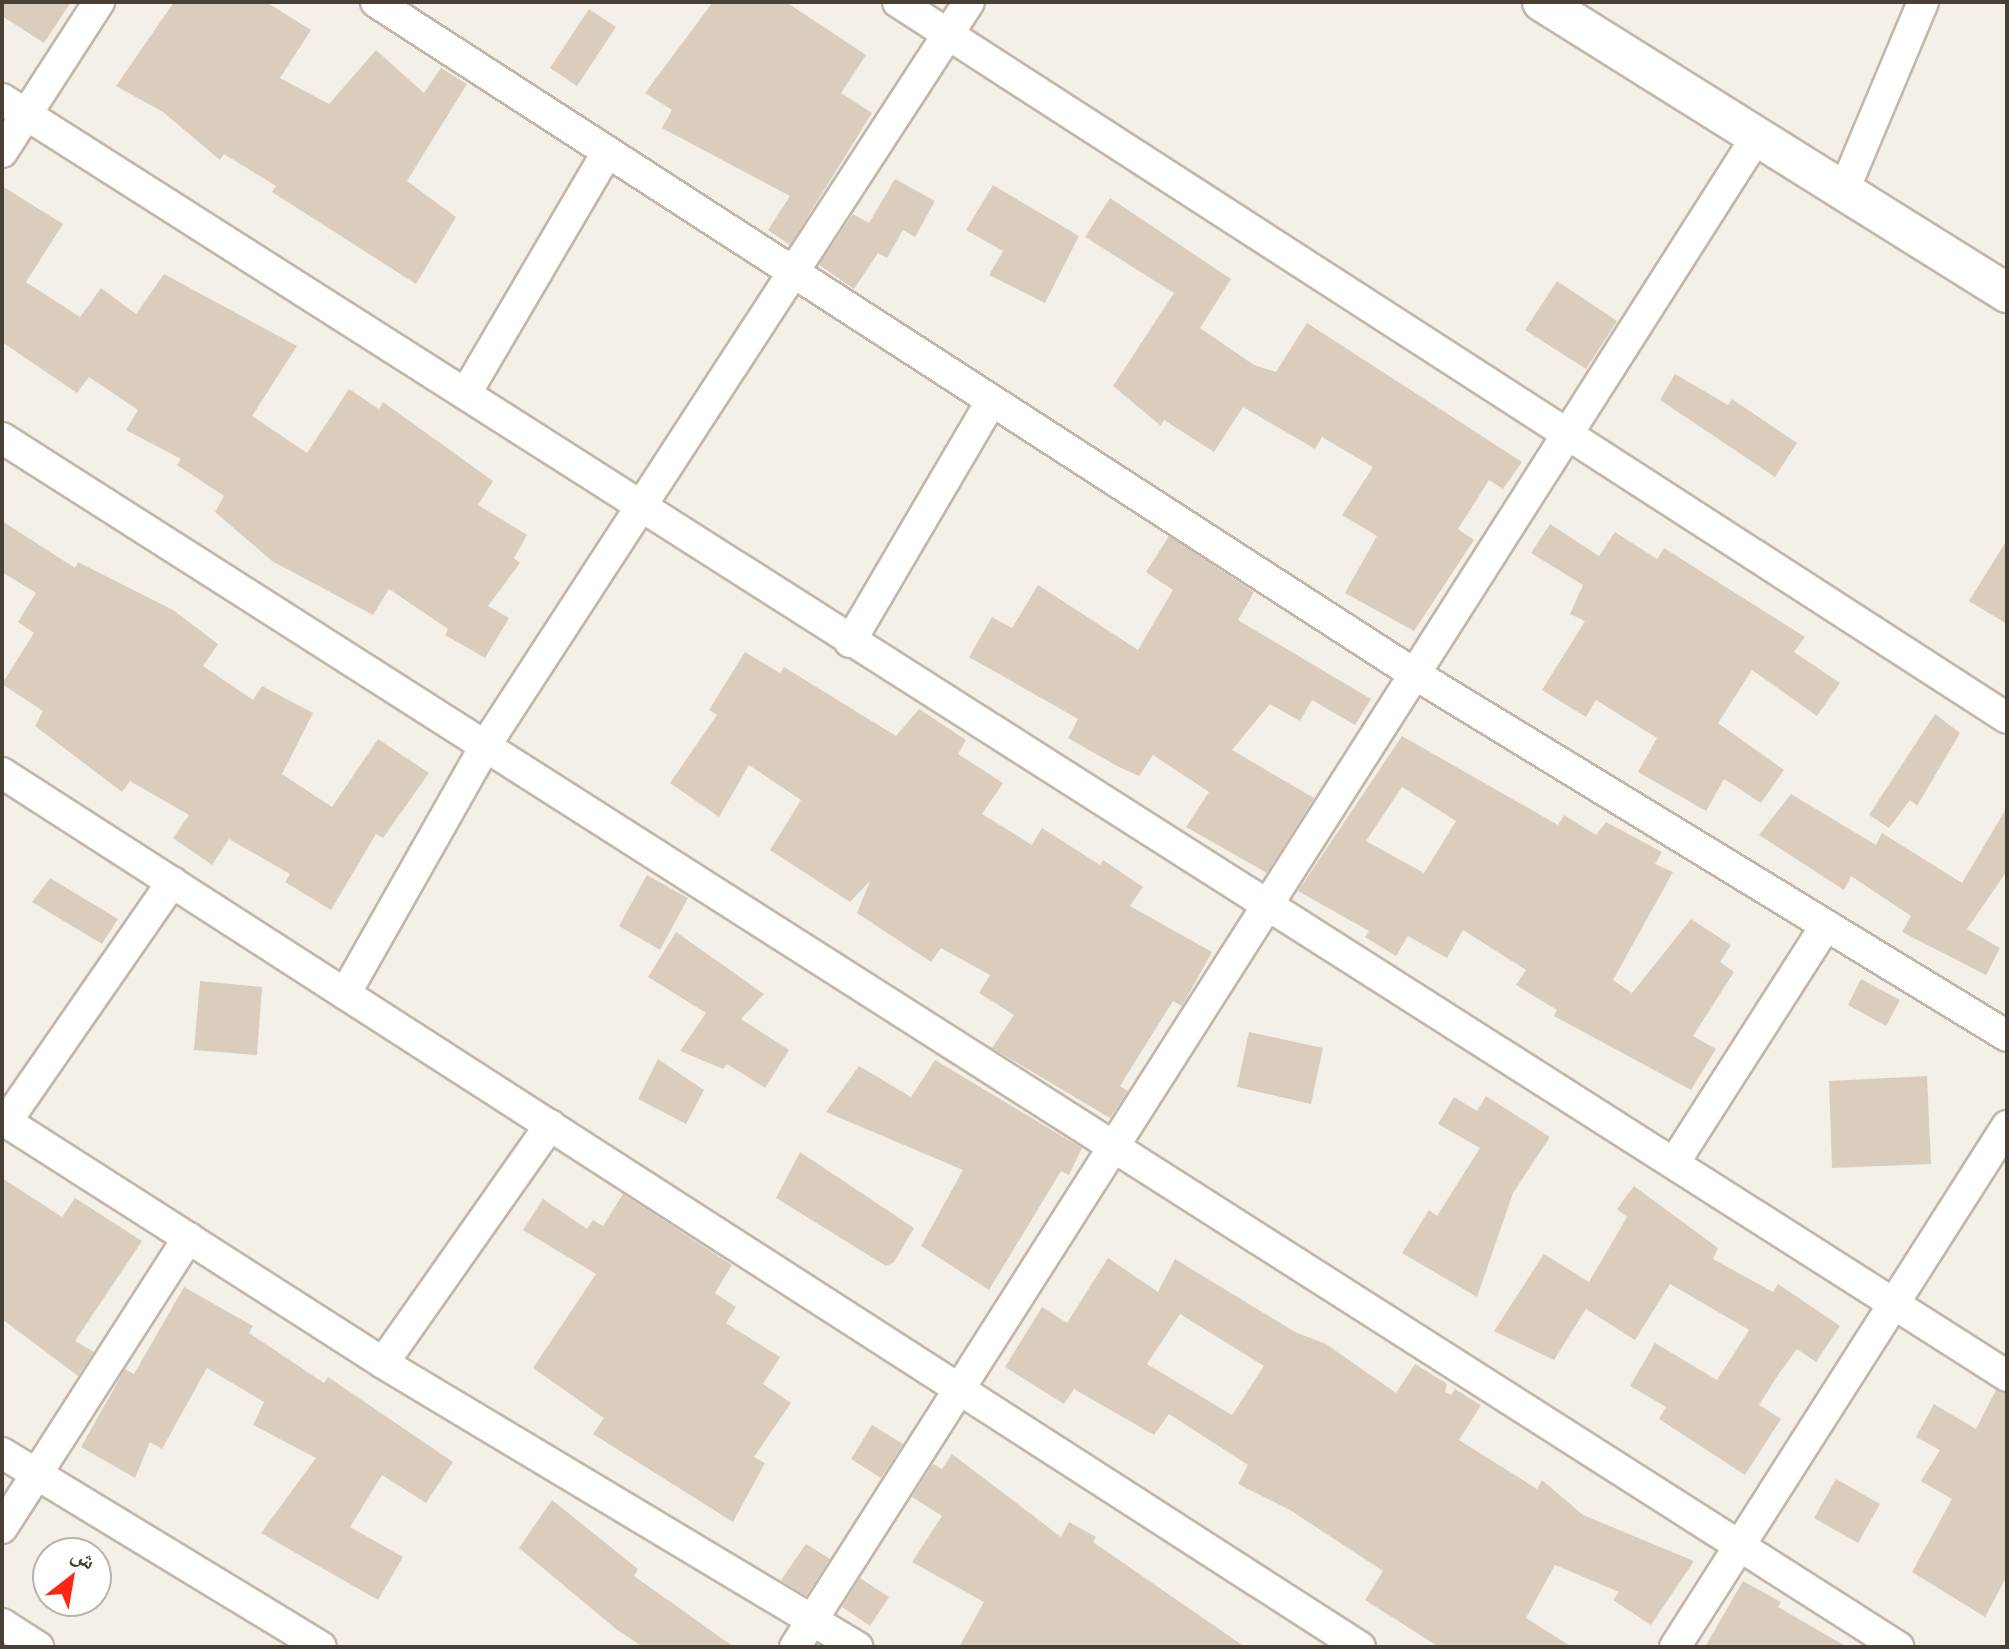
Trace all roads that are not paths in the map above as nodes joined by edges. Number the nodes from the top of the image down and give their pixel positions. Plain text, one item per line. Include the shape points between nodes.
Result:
1 (99, 2) edge
2 (376, 2) edge
3 (898, 2) edge
4 (969, 2) edge
5 (1542, 2) edge
6 (1923, 2) edge
7 (949, 34) junction
8 (14, 107) edge
9 (1758, 135) junction
10 (2, 152) edge
11 (606, 154) junction
12 (1844, 190) junction
13 (791, 276) junction
14 (2007, 293) edge
15 (466, 393) junction
16 (991, 402) junction
17 (1566, 434) junction
18 (2, 438) edge
19 (640, 507) junction
20 (850, 642) junction
21 (1413, 673) junction
22 (2007, 718) edge
23 (487, 743) junction
24 (2, 773) edge
25 (172, 882) junction
26 (1267, 905) junction
27 (1826, 925) junction
28 (345, 994) junction
29 (2007, 1036) edge
30 (4, 1120) edge
31 (550, 1125) junction
32 (2007, 1126) edge
33 (1115, 1148) junction
34 (1674, 1163) junction
35 (188, 1238) junction
36 (1894, 1303) junction
37 (383, 1363) junction
38 (2007, 1376) edge
39 (959, 1389) junction
40 (2, 1453) edge
41 (36, 1475) junction
42 (2, 1528) edge
43 (1740, 1545) junction
44 (814, 1619) junction
45 (2, 1624) edge
46 (38, 1647) edge
47 (321, 1647) edge
48 (795, 1647) edge
49 (857, 1647) edge
50 (1360, 1647) edge
51 (1675, 1647) edge
52 (1898, 1647) edge

1 - 8 street
2 - 11 street
3 - 7 street
4 - 7 street
5 - 9 street
6 - 12 street
7 - 13 street
7 - 17 street
8 - 10 street
8 - 15 street
9 - 12 street
9 - 17 street
11 - 13 street
11 - 15 street
12 - 14 street
13 - 16 street
13 - 19 street
15 - 19 street
16 - 20 street
16 - 21 street
17 - 21 street
17 - 22 street
18 - 23 street
19 - 20 street
19 - 23 street
20 - 26 street
21 - 26 street
21 - 27 street
23 - 28 street
23 - 33 street
24 - 25 street
25 - 28 street
25 - 30 street
26 - 33 street
26 - 34 street
27 - 29 street
27 - 34 street
28 - 31 street
30 - 35 street
31 - 37 street
31 - 39 street
32 - 36 street
33 - 39 street
33 - 43 street
34 - 36 street
35 - 37 street
35 - 41 street
36 - 38 street
36 - 43 street
37 - 44 street
39 - 44 street
39 - 50 street
40 - 41 street
41 - 42 street
41 - 47 street
43 - 51 street
43 - 52 street
44 - 48 street
44 - 49 street
45 - 46 street

